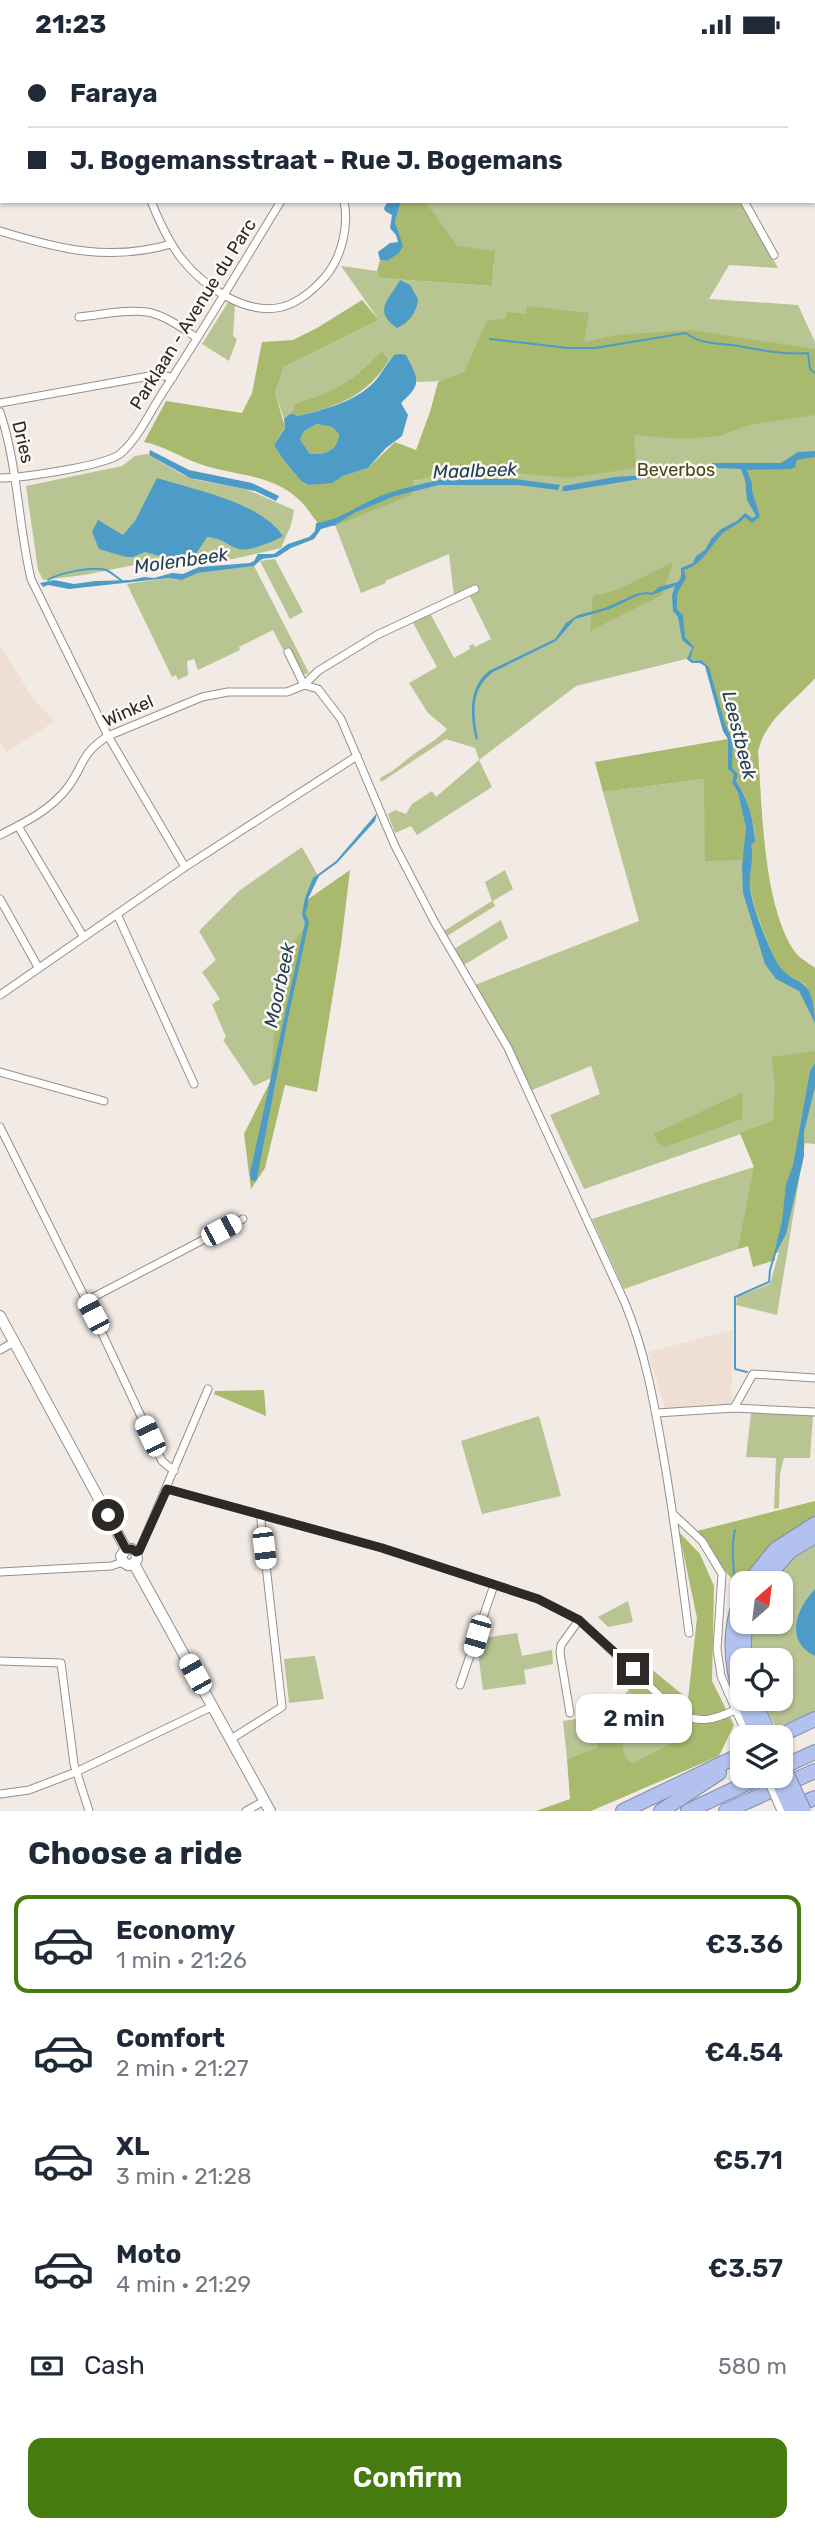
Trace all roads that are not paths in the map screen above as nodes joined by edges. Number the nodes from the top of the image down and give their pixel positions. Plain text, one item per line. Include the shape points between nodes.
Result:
1 (152, 203) edge
2 (280, 203) edge
3 (344, 203) edge
4 (745, 203) edge
5 (0, 231) edge
6 (171, 244) junction
7 (774, 255) dead end
8 (225, 294) junction
9 (79, 317) dead end
10 (197, 338) junction
11 (173, 377) junction
12 (0, 403) edge
13 (0, 412) edge
14 (0, 478) edge
15 (15, 478) junction
16 (475, 589) dead end
17 (288, 652) dead end
18 (304, 685) junction
19 (108, 736) junction
20 (357, 756) junction
21 (18, 826) junction
22 (0, 835) edge
23 (185, 867) junction
24 (0, 899) edge
25 (117, 914) junction
26 (83, 936) junction
27 (38, 967) junction
28 (0, 995) edge
29 (0, 1072) edge
30 (194, 1084) dead end
31 (104, 1101) dead end
32 (0, 1127) edge
33 (243, 1219) dead end
34 (86, 1301) junction
35 (0, 1316) edge
36 (14, 1342) junction
37 (0, 1350) edge
38 (815, 1378) edge
39 (208, 1389) dead end
40 (734, 1408) junction
41 (815, 1412) edge
42 (657, 1413) junction
43 (174, 1471) junction
44 (167, 1489) junction
45 (673, 1514) junction
46 (262, 1515) junction
47 (815, 1524) edge
48 (815, 1536) edge
49 (130, 1557) junction
50 (757, 1571) edge
51 (772, 1571) edge
52 (0, 1572) edge
53 (494, 1585) junction
54 (579, 1620) junction
55 (689, 1633) dead end
56 (0, 1661) edge
57 (460, 1685) dead end
58 (730, 1688) edge
59 (213, 1706) junction
60 (730, 1708) edge
61 (745, 1711) edge
62 (752, 1711) edge
63 (570, 1713) dead end
64 (815, 1719) edge
65 (751, 1720) junction
66 (750, 1725) edge
67 (753, 1725) edge
68 (757, 1725) edge
69 (793, 1729) edge
70 (230, 1739) junction
71 (815, 1752) edge
72 (730, 1761) edge
73 (793, 1762) edge
74 (730, 1764) edge
75 (815, 1770) edge
76 (76, 1772) junction
77 (738, 1788) edge
78 (771, 1788) edge
79 (786, 1788) edge
80 (793, 1788) edge
81 (0, 1794) edge
82 (265, 1807) edge
83 (802, 1807) edge
84 (89, 1811) edge
85 (246, 1811) edge
86 (623, 1811) edge
87 (661, 1811) edge
88 (688, 1811) edge
89 (726, 1811) edge
90 (783, 1811) edge

1 - 6 street
2 - 8 street, Parklaan - Avenue du Parc
3 - 8 street via 340,249 330,271 312,291 298,301 266,308 246,305
4 - 7 street
5 - 6 street via 72,251 138,252
6 - 8 street via 193,271
8 - 10 street, Parklaan - Avenue du Parc
9 - 10 street via 147,312
10 - 11 street, Parklaan - Avenue du Parc
11 - 12 street via 155,375
11 - 15 street, Parklaan - Avenue du Parc via 119,454
13 - 15 street, Dries
14 - 15 street
15 - 19 street, Dries via 31,579
16 - 18 street via 377,635 318,671
17 - 18 street
18 - 19 street, Winkel via 287,692 202,697
18 - 20 street via 318,689 328,701
19 - 21 street, Winkel via 83,758 68,787
19 - 23 street, Dries
20 - 23 street
20 - 42 street via 395,846 508,1048 604,1253 644,1352
21 - 22 street, Winkel
21 - 26 street
23 - 25 street
24 - 27 street
25 - 26 street
25 - 30 street
26 - 27 street
27 - 28 street
29 - 31 street
32 - 34 street
33 - 34 street
34 - 43 street via 162,1461
35 - 36 street
36 - 37 street
36 - 49 street
38 - 40 street via 753,1374
39 - 43 street
40 - 41 street
40 - 42 street
42 - 45 street
43 - 44 street
44 - 46 street
44 - 49 street via 139,1551
45 - 55 street
45 - 58 street via 702,1541 722,1574 717,1649 721,1675
46 - 53 street
46 - 70 street via 282,1707
47 - 50 highway via 782,1544
48 - 51 highway via 790,1551
49 - 52 street via 111,1566
49 - 59 street
53 - 54 street via 538,1599
53 - 57 street
54 - 60 street via 678,1713 706,1721
54 - 63 street via 561,1644 560,1653
56 - 76 street via 61,1663
59 - 70 street
59 - 76 street
61 - 65 highway
62 - 65 highway
64 - 69 highway
65 - 66 street
65 - 67 highway
65 - 68 highway
70 - 82 street
71 - 73 highway
72 - 86 highway
74 - 87 highway
75 - 89 highway
76 - 81 street via 29,1790
76 - 84 street
77 - 88 highway
78 - 90 street, bridge
79 - 83 highway, bridge
80 - 83 highway, bridge
82 - 85 street
83 - 90 highway

